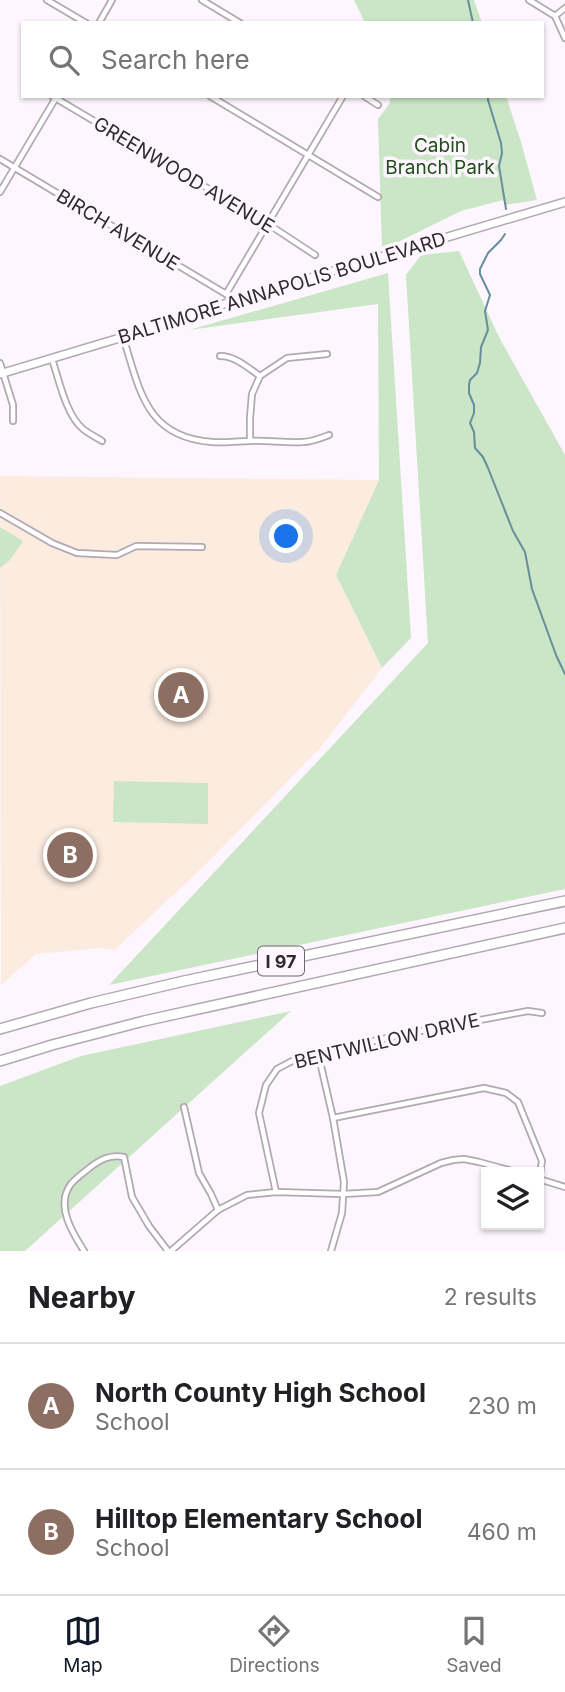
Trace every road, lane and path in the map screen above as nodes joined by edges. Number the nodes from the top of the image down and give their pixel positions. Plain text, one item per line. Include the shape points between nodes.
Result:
1 (47, 0) edge
2 (112, 0) edge
3 (202, 0) edge
4 (529, 0) edge
5 (565, 8) edge
6 (555, 16) junction
7 (83, 21) edge
8 (100, 21) edge
9 (237, 21) edge
10 (565, 38) edge
11 (54, 98) edge
12 (57, 98) edge
13 (213, 98) edge
14 (342, 98) edge
15 (367, 98) edge
16 (378, 105) dead end
17 (308, 155) junction
18 (0, 159) edge
19 (14, 167) junction
20 (0, 192) edge
21 (378, 197) dead end
22 (565, 202) edge
23 (268, 224) junction
24 (315, 255) dead end
25 (226, 294) junction
26 (236, 300) junction
27 (123, 337) junction
28 (327, 354) dead end
29 (219, 356) dead end
30 (52, 359) junction
31 (0, 363) edge
32 (2, 374) edge
33 (260, 376) junction
34 (13, 421) dead end
35 (329, 435) dead end
36 (250, 440) junction
37 (102, 441) dead end
38 (0, 513) edge
39 (202, 547) dead end
40 (565, 901) edge
41 (565, 928) edge
42 (565, 933) edge
43 (418, 961) junction
44 (542, 1013) dead end
45 (0, 1029) edge
46 (318, 1053) junction
47 (0, 1061) edge
48 (184, 1107) dead end
49 (333, 1118) junction
50 (498, 1167) edge
51 (540, 1167) edge
52 (544, 1181) edge
53 (565, 1187) edge
54 (276, 1192) junction
55 (343, 1194) junction
56 (218, 1210) junction
57 (83, 1251) edge
58 (169, 1251) edge
59 (331, 1251) edge

1 - 7 street
2 - 8 street
3 - 9 street
4 - 6 street
5 - 6 street
6 - 10 street
11 - 19 street
12 - 23 street, GREENWOOD AVENUE
13 - 17 street
14 - 17 street
15 - 16 street
17 - 21 street
17 - 23 street
18 - 19 street, BIRCH AVENUE
19 - 20 street
19 - 25 street, BIRCH AVENUE
22 - 26 main road, BALTIMORE ANNAPOLIS BOULEVARD
23 - 24 street, GREENWOOD AVENUE
23 - 25 street
25 - 26 street, BIRCH AVENUE
26 - 27 main road, BALTIMORE ANNAPOLIS BOULEVARD
27 - 30 main road, BALTIMORE ANNAPOLIS BOULEVARD
27 - 36 street via 143,400 155,418 190,439
28 - 33 street via 287,358
29 - 33 street via 238,360
30 - 32 main road, BALTIMORE ANNAPOLIS BOULEVARD
30 - 37 street via 74,420
31 - 32 street
32 - 34 street via 13,405
33 - 36 street via 252,394
35 - 36 street via 305,442
38 - 39 street via 77,553 117,555 136,546
40 - 45 highway, I 97 via 172,984
41 - 43 highway
42 - 43 highway, I 97
43 - 47 highway, I 97 via 144,1021
44 - 46 street, BENTWILLOW DRIVE via 528,1011
46 - 49 street
46 - 54 street, BENTWILLOW DRIVE via 278,1069 265,1087 259,1113
48 - 56 street via 199,1173
49 - 51 street via 484,1088 506,1093 519,1103
49 - 55 street
50 - 55 street via 453,1160 378,1192
52 - 53 street
54 - 55 street
54 - 56 street via 247,1195
55 - 59 street
56 - 58 street
57 - 58 street via 65,1214 68,1189 95,1163 115,1155 124,1157 132,1198

